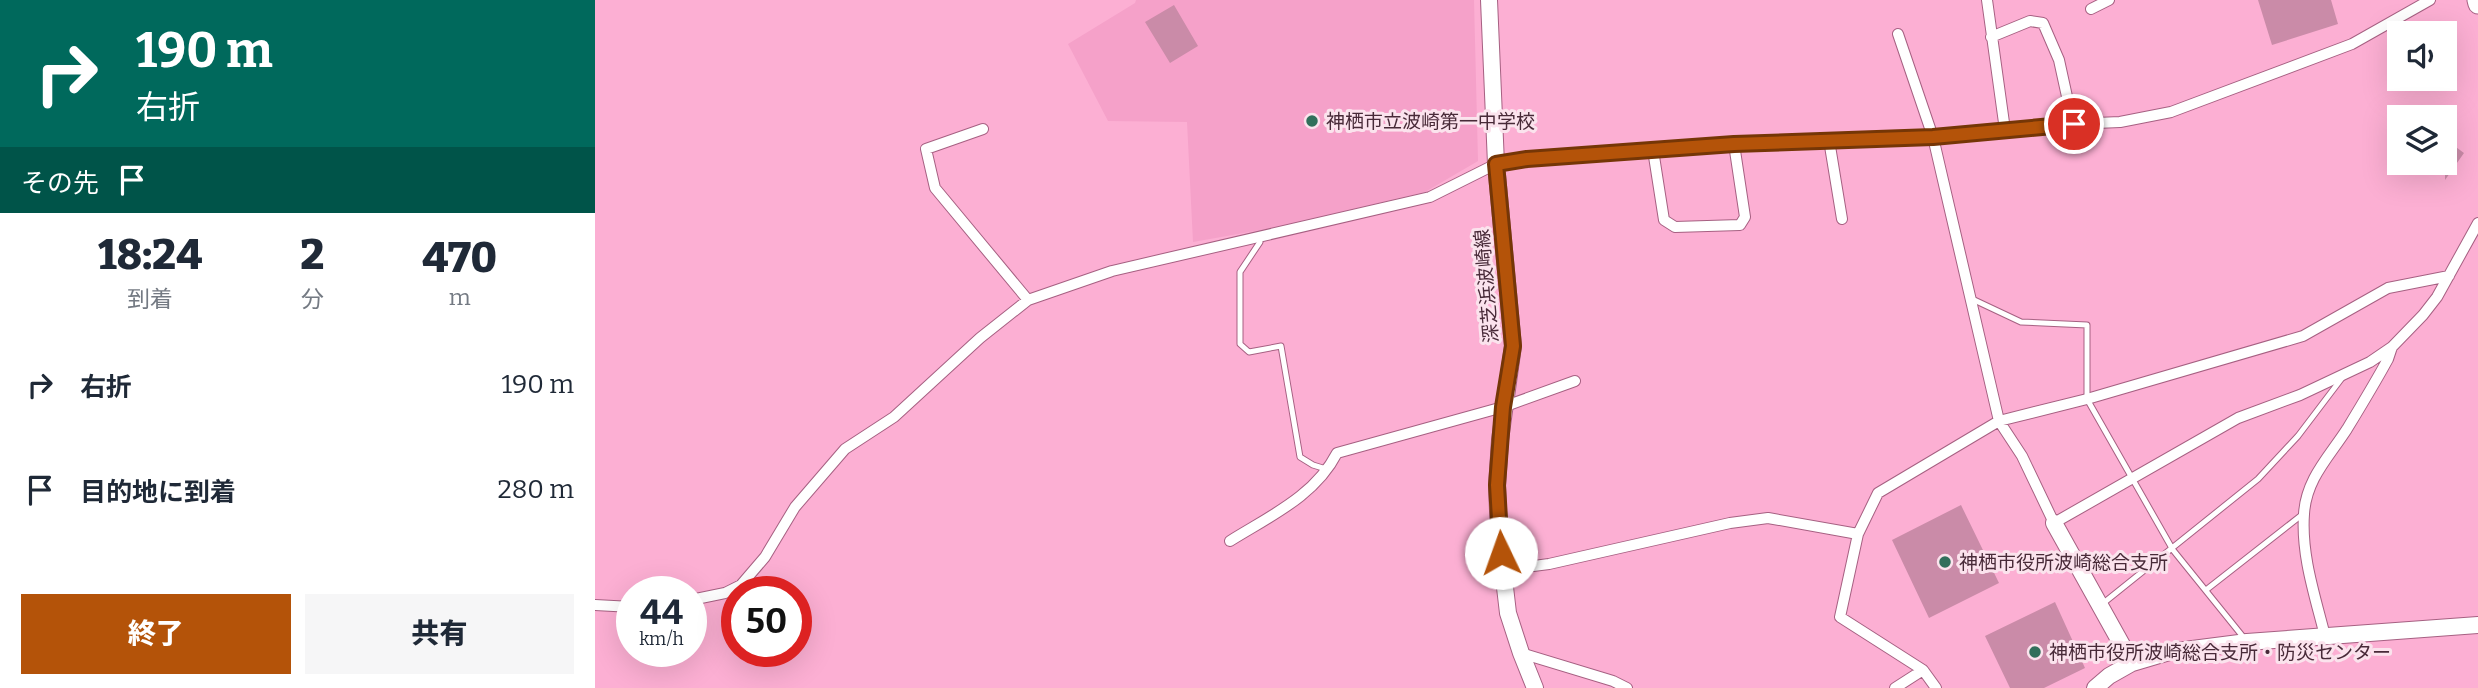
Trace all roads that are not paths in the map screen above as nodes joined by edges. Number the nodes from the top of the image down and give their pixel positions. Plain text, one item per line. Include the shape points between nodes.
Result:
1 (1489, 0) edge
2 (1987, 0) edge
3 (2109, 0) edge
4 (2430, 0) edge
5 (2091, 9) dead end
6 (1898, 34) dead end
7 (1991, 37) junction
8 (2074, 124) junction
9 (983, 130) dead end
10 (2005, 130) junction
11 (1933, 137) junction
12 (1829, 141) junction
13 (1734, 144) junction
14 (1653, 150) junction
15 (1496, 164) junction
16 (1842, 219) dead end
17 (2478, 223) edge
18 (1259, 236) junction
19 (2449, 276) junction
20 (1970, 298) junction
21 (1028, 300) junction
22 (2392, 347) junction
23 (2344, 375) junction
24 (1575, 381) dead end
25 (2087, 399) junction
26 (1503, 407) junction
27 (1999, 421) junction
28 (1329, 470) junction
29 (2133, 478) junction
30 (2304, 513) junction
31 (2054, 523) junction
32 (1858, 534) junction
33 (1230, 541) dead end
34 (2173, 550) junction
35 (1502, 570) junction
36 (2206, 590) junction
37 (707, 597) edge
38 (595, 605) edge
39 (616, 606) edge
40 (2100, 607) junction
41 (2478, 625) edge
42 (2325, 636) junction
43 (2247, 642) junction
44 (1521, 653) junction
45 (2132, 663) junction
46 (1923, 670) junction
47 (1535, 688) edge
48 (1627, 688) edge
49 (1895, 688) edge
50 (1936, 688) edge
51 (2095, 688) edge

1 - 15 main road, 深芝浜波崎線
2 - 7 street
3 - 5 street
4 - 8 street via 2352,44 2171,112 2120,122
6 - 11 street
7 - 8 street via 2030,21 2043,23 2059,61
7 - 10 street
8 - 10 street
9 - 21 street via 926,149 935,188
10 - 11 street
11 - 12 street
11 - 20 street
12 - 13 street
12 - 16 street
13 - 14 street
13 - 14 street via 1745,217 1740,225 1675,227 1664,220
14 - 15 street
15 - 18 street via 1430,197
15 - 26 main road, 深芝浜波崎線 via 1513,328
17 - 19 street
18 - 21 street via 1112,271
18 - 28 lane via 1240,272 1240,344 1249,352 1281,346 1300,457
19 - 22 street via 2423,315
19 - 25 street via 2388,288 2303,336
20 - 25 lane via 2021,322 2087,325
20 - 27 street
21 - 37 street via 894,416 845,449 795,507 765,557 741,585
22 - 23 street
22 - 30 street via 2312,481
23 - 29 street via 2238,418
23 - 34 lane via 2259,479
24 - 26 street
25 - 27 street
25 - 29 lane
26 - 28 street via 1337,453
26 - 35 main road, 深芝浜波崎線 via 1497,485
27 - 31 street via 2022,456
27 - 32 street via 1878,494
28 - 33 street via 1306,494
29 - 31 street
29 - 34 lane
30 - 36 lane
30 - 42 street via 2308,567
31 - 40 main road
32 - 35 street via 1768,519
32 - 46 street via 1840,617
34 - 36 lane
34 - 40 lane
35 - 44 main road, 深芝浜波崎線
36 - 43 lane
38 - 39 street
40 - 45 main road
41 - 42 main road
42 - 43 main road
43 - 45 main road via 2169,652
44 - 47 main road, 深芝浜波崎線
44 - 48 street
45 - 51 main road
46 - 49 street
46 - 50 street

